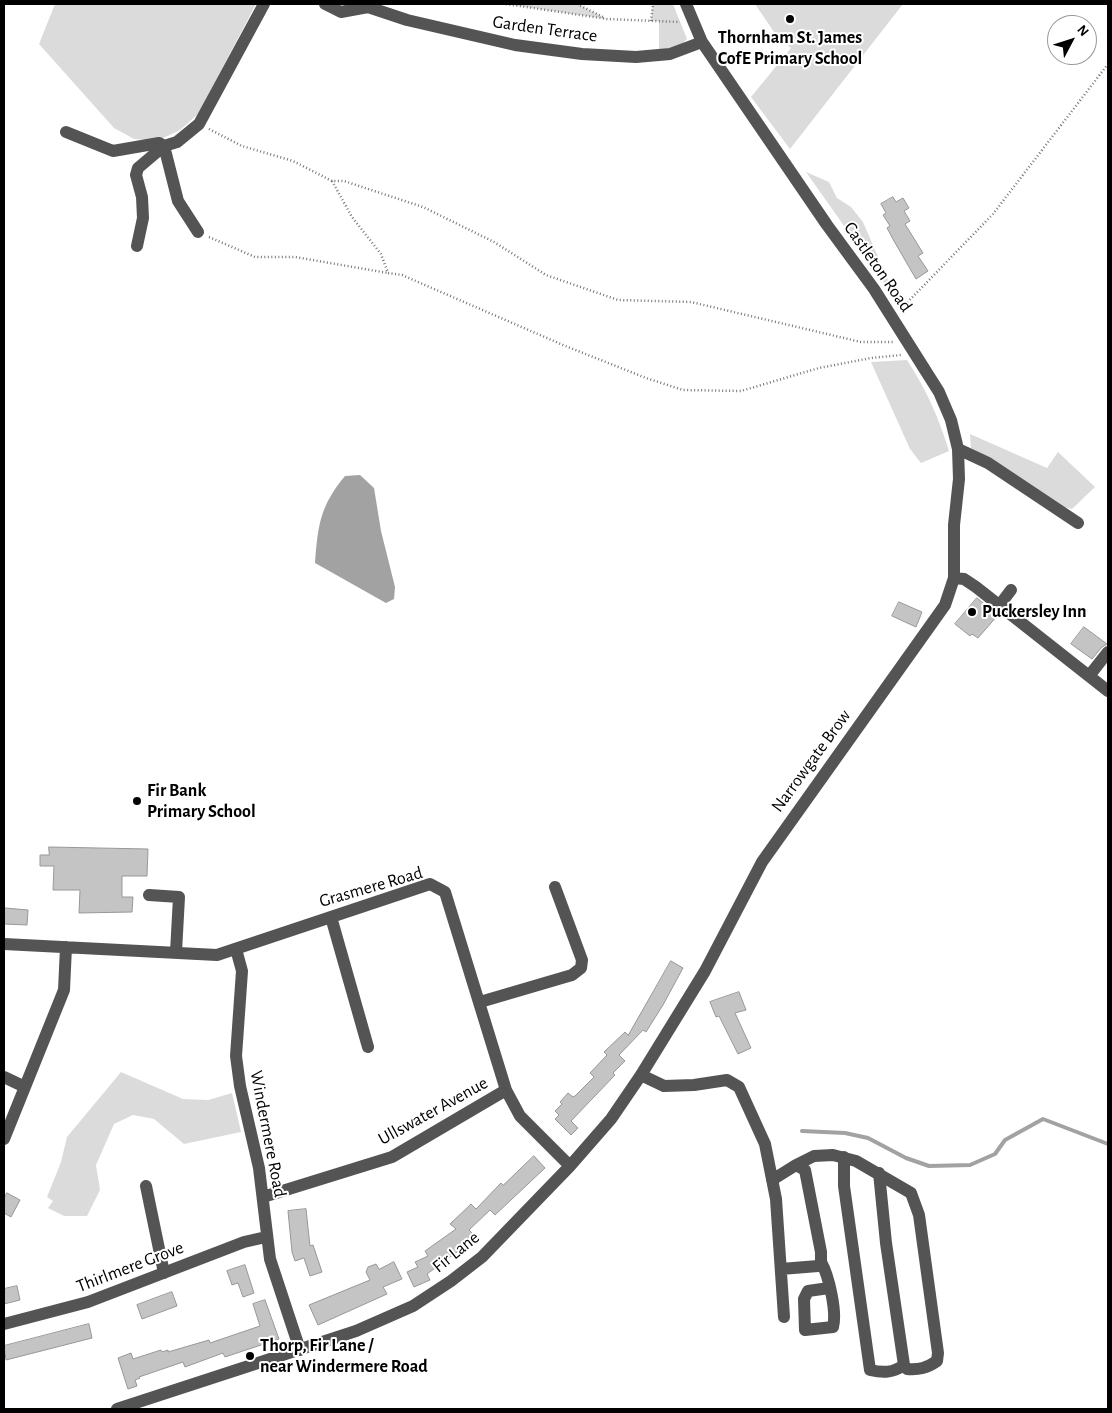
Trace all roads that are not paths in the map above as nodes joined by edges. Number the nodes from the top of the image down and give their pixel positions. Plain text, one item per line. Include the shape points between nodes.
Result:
1 (264, 4) edge
2 (325, 4) edge
3 (686, 4) edge
4 (702, 42) junction
5 (66, 132) dead end
6 (164, 146) junction
7 (198, 232) road end
8 (137, 246) dead end
9 (958, 449) junction
10 (1078, 523) dead end
11 (954, 578) junction
12 (1011, 590) dead end
13 (999, 606) junction
14 (1108, 652) edge
15 (1089, 676) junction
16 (1108, 691) edge
17 (556, 887) dead end
18 (149, 895) dead end
19 (331, 916) junction
20 (4, 944) edge
21 (66, 947) junction
22 (236, 949) junction
23 (176, 952) junction
24 (705, 971) joint
25 (480, 1002) junction
26 (368, 1047) dead end
27 (641, 1075) junction
28 (4, 1077) edge
29 (24, 1087) junction
30 (506, 1090) junction
31 (4, 1139) edge
32 (844, 1157) junction
33 (796, 1165) junction
34 (570, 1166) junction
35 (879, 1173) junction
36 (772, 1180) junction
37 (146, 1186) dead end
38 (263, 1197) junction
39 (266, 1236) junction
40 (821, 1262) junction
41 (781, 1269) junction
42 (164, 1272) junction
43 (829, 1288) dead end
44 (784, 1317) dead end
45 (4, 1324) edge
46 (300, 1350) junction
47 (904, 1365) junction
48 (117, 1409) edge

1 - 6 street via 199,124 177,142
2 - 4 street, Garden Terrace via 341,12 368,8 515,45 582,54 636,57 670,54
3 - 4 street, Castleton Road
4 - 9 street, Castleton Road via 915,353 942,399
5 - 6 street via 113,151 159,143
6 - 7 street via 178,201
6 - 8 street via 138,168 136,174 144,218
9 - 10 street via 988,462
9 - 11 street, Castleton Road
11 - 13 street via 964,579
11 - 24 street, Narrowgate Brow via 945,606 762,862
12 - 13 street
13 - 15 street
14 - 15 street
15 - 16 street
17 - 25 street via 582,960 581,968 572,975
18 - 23 street via 179,897
19 - 22 street, Grasmere Road
19 - 25 street, Grasmere Road via 430,884 445,892
19 - 26 street
20 - 21 street, Grasmere Road
21 - 23 street, Grasmere Road
21 - 29 street via 64,990
22 - 23 street, Grasmere Road via 217,955
22 - 38 street, Windermere Road via 242,971 236,1056
24 - 27 street, Fir Lane
25 - 30 street, Grasmere Road
27 - 34 street, Fir Lane via 611,1119
27 - 36 street via 664,1086 727,1080 739,1087 765,1144
28 - 29 street
29 - 31 street
30 - 34 street, Grasmere Road via 520,1116
30 - 38 street, Ullswater Avenue via 392,1156
32 - 33 street via 814,1156
32 - 35 street
32 - 47 street via 844,1186 870,1370 882,1373 898,1370
33 - 36 street
33 - 40 street via 805,1170 807,1177
34 - 46 street, Fir Lane via 482,1257 451,1281 412,1306
35 - 47 street
35 - 47 street via 911,1193 919,1215 938,1352 937,1361 929,1367 919,1370 907,1369
36 - 41 street
37 - 42 street
38 - 39 street, Windermere Road
39 - 42 street, Thirlmere Grove
39 - 46 street, Windermere Road via 270,1259
40 - 41 street via 811,1268
40 - 43 street
41 - 44 street
42 - 45 street, Thirlmere Grove via 88,1302
46 - 48 street, Fir Lane

